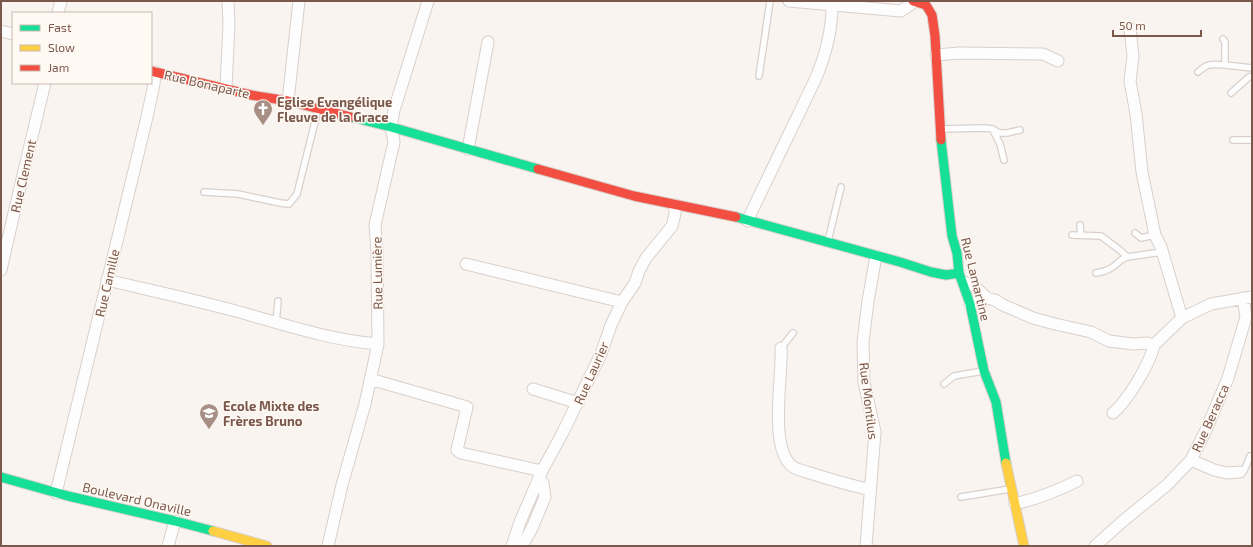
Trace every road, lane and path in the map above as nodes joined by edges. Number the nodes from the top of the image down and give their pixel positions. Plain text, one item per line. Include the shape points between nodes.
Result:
1 (61, 1) edge
2 (228, 1) edge
3 (299, 1) edge
4 (428, 1) edge
5 (770, 1) edge
6 (789, 1) edge
7 (913, 2) edge
8 (928, 3) edge
9 (832, 5) junction
10 (58, 12) edge
11 (1130, 28) dead end
12 (1, 31) edge
13 (12, 34) edge
14 (1223, 39) dead end
15 (488, 42) dead end
16 (936, 55) junction
17 (1058, 61) dead end
18 (1225, 65) junction
19 (1252, 68) edge
20 (153, 71) edge
21 (1198, 72) dead end
22 (759, 76) dead end
23 (1252, 76) edge
24 (45, 84) edge
25 (151, 84) edge
26 (226, 88) junction
27 (1231, 94) dead end
28 (288, 100) junction
29 (318, 109) junction
30 (391, 127) junction
31 (940, 129) junction
32 (993, 129) junction
33 (1020, 130) dead end
34 (1234, 140) dead end
35 (1252, 140) edge
36 (468, 149) junction
37 (1004, 160) dead end
38 (841, 187) dead end
39 (204, 192) dead end
40 (675, 205) junction
41 (748, 221) junction
42 (1080, 225) dead end
43 (1135, 233) dead end
44 (1072, 235) dead end
45 (1081, 235) junction
46 (1155, 235) junction
47 (828, 243) junction
48 (1162, 252) junction
49 (876, 256) junction
50 (1127, 257) junction
51 (466, 264) dead end
52 (1, 270) edge
53 (1096, 273) dead end
54 (961, 277) junction
55 (107, 280) junction
56 (1248, 297) edge
57 (987, 298) junction
58 (278, 301) dead end
59 (622, 302) junction
60 (970, 304) junction
61 (1182, 318) junction
62 (276, 323) junction
63 (793, 332) dead end
64 (378, 344) junction
65 (1154, 345) junction
66 (781, 348) joint
67 (984, 371) junction
68 (370, 379) junction
69 (944, 384) dead end
70 (533, 389) dead end
71 (578, 404) junction
72 (1113, 413) dead end
73 (1250, 456) dead end
74 (1191, 460) junction
75 (1240, 472) joint
76 (541, 475) junction
77 (1, 477) edge
78 (1077, 481) dead end
79 (870, 489) junction
80 (1011, 489) junction
81 (56, 493) junction
82 (961, 497) dead end
83 (1014, 504) junction
84 (176, 521) junction
85 (168, 546) edge
86 (267, 546) edge
87 (328, 546) edge
88 (512, 546) edge
89 (522, 546) edge
90 (866, 546) edge
91 (1024, 546) edge
92 (1095, 546) edge

1 - 10 street
2 - 26 street
3 - 28 street
4 - 30 street, Rue Lumière
5 - 22 lane
6 - 9 street
7 - 8 street, Rue Lamartine
7 - 9 street via 901,11
8 - 16 street, Rue Lamartine via 932,15
9 - 41 street via 821,65
11 - 46 street via 1133,56 1130,81 1142,172
12 - 13 street
14 - 18 lane
15 - 36 street
16 - 17 street via 1043,54
16 - 31 street, Rue Lamartine
18 - 19 lane
18 - 21 lane via 1211,64
20 - 26 street, Rue Bonaparte
23 - 27 lane
24 - 52 street, Rue Clement
25 - 55 street, Rue Camille via 147,117
26 - 28 street, Rue Bonaparte via 251,95
28 - 29 street, Rue Bonaparte
29 - 30 street, Rue Bonaparte
29 - 39 lane via 297,194 289,204 238,194
30 - 36 street, Rue Bonaparte
30 - 64 street, Rue Lumière via 394,142 376,225
31 - 32 lane
31 - 54 street, Rue Lamartine via 952,236
32 - 33 lane via 999,133
32 - 37 lane
34 - 35 lane
36 - 40 street, Rue Bonaparte via 634,196
38 - 47 lane
40 - 41 street, Rue Bonaparte
40 - 59 street, Rue Laurier via 672,226 646,258 635,283
41 - 47 street, Rue Bonaparte
42 - 45 lane
43 - 46 lane via 1141,238
44 - 45 lane
45 - 50 lane via 1101,236
46 - 48 street
47 - 49 street, Rue Bonaparte
48 - 50 lane
48 - 61 street
49 - 54 street, Rue Bonaparte via 931,272
49 - 79 street, Rue Montilus via 863,342 864,382 875,432
50 - 53 lane via 1113,267
51 - 59 street
54 - 57 street
54 - 60 street, Rue Lamartine
55 - 62 street
55 - 81 street, Rue Camille
56 - 61 street via 1212,304
56 - 74 street, Rue Beracca via 1246,317 1228,378
57 - 60 street via 982,302
57 - 65 street via 1033,318 1091,332 1109,341
58 - 62 lane
59 - 71 street, Rue Laurier
60 - 67 street, Rue Lamartine
61 - 65 street
62 - 64 street via 353,342
63 - 66 lane
64 - 68 street, Rue Lumière
65 - 72 street via 1140,377
66 - 79 street via 779,420 780,438 786,459 793,467
67 - 69 lane via 954,376
67 - 80 street, Rue Lamartine via 996,402
68 - 76 street via 467,407 457,450
68 - 87 street, Rue Lumière
70 - 71 street
71 - 76 street, Rue Laurier
73 - 75 lane via 1244,471
74 - 75 street via 1214,470
74 - 92 street, Rue Beracca via 1167,485
76 - 88 street, Rue Laurier
76 - 89 street via 545,497
77 - 81 street, Boulevard Onaville
78 - 83 street via 1032,500
79 - 90 street, Rue Montilus
80 - 82 lane
80 - 83 street, Rue Lamartine
81 - 84 street, Boulevard Onaville
83 - 91 street, Rue Lamartine
84 - 85 street
84 - 86 street, Boulevard Onaville

